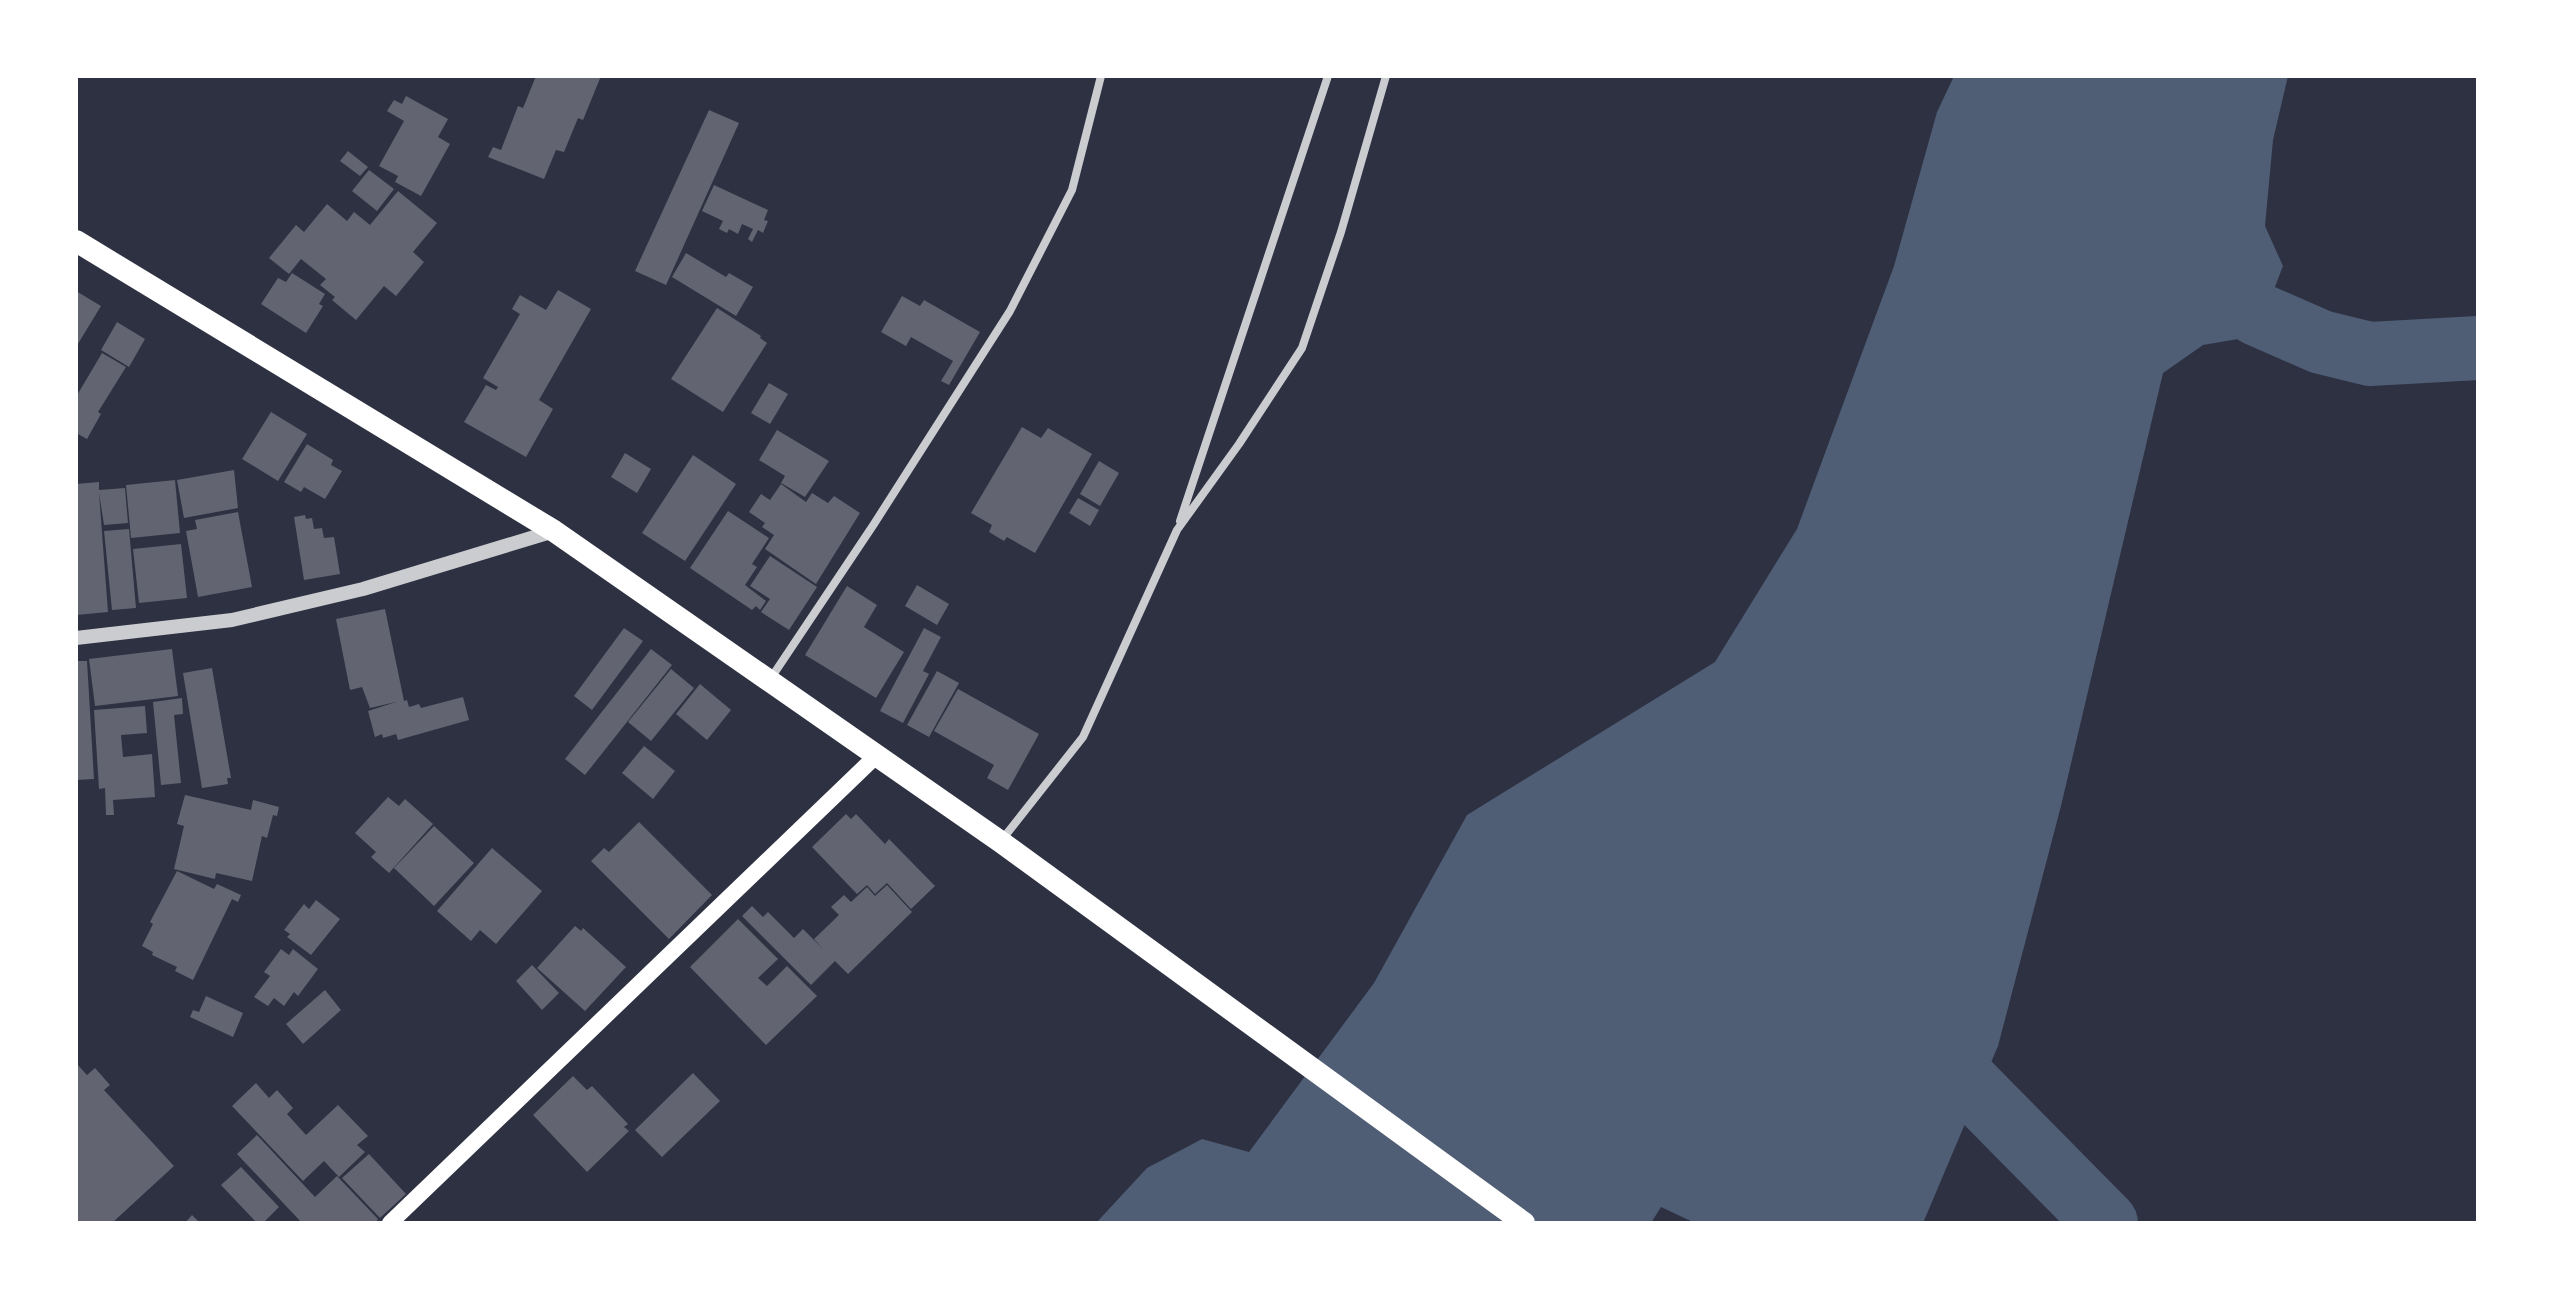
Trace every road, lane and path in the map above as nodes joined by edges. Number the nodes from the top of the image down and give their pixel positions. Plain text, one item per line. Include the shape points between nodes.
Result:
1 (1101, 76) edge
2 (1328, 76) edge
3 (1386, 76) edge
4 (76, 241) edge
5 (1177, 530) junction
6 (554, 531) junction
7 (76, 638) edge
8 (768, 682) junction
9 (876, 756) junction
10 (1001, 842) junction
11 (390, 1223) edge
12 (1524, 1223) edge

1 - 8 street via 1072,190 1010,311
2 - 5 street
3 - 5 street via 1302,348
4 - 6 highway
5 - 10 street via 1083,737
6 - 7 street via 363,589 232,620
6 - 8 highway
8 - 9 highway
9 - 10 highway
9 - 11 main road
10 - 12 highway

